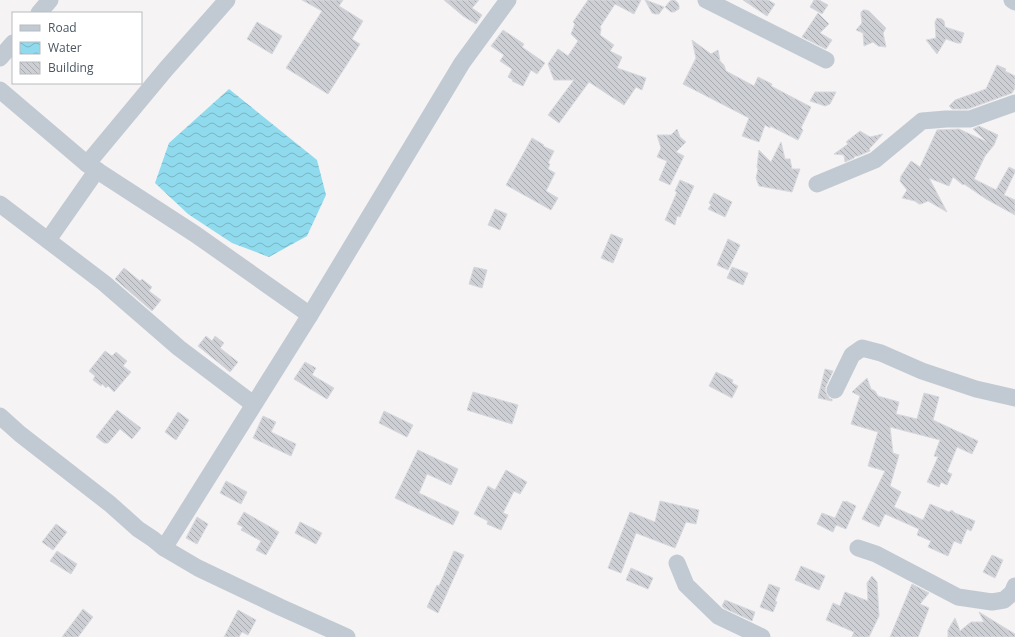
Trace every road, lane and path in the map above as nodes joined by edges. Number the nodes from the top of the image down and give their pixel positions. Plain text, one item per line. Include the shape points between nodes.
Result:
1 (50, 0) edge
2 (227, 0) edge
3 (508, 0) edge
4 (706, 0) edge
5 (1012, 0) edge
6 (1015, 2) edge
7 (40, 12) edge
8 (12, 44) edge
9 (0, 58) edge
10 (826, 60) dead end
11 (0, 90) edge
12 (1015, 102) edge
13 (92, 167) junction
14 (817, 184) dead end
15 (0, 204) edge
16 (48, 240) junction
17 (310, 315) junction
18 (835, 390) dead end
19 (1015, 398) edge
20 (253, 404) junction
21 (0, 416) edge
22 (164, 548) junction
23 (858, 548) dead end
24 (677, 563) dead end
25 (1015, 586) edge
26 (346, 637) edge
27 (762, 637) edge

1 - 7 street
2 - 13 street via 166,69
3 - 17 street via 462,63
4 - 10 street
5 - 6 street
8 - 9 street
11 - 13 street
12 - 14 street via 970,119 922,121 875,160
13 - 16 street
13 - 17 street via 195,234
15 - 16 street
16 - 20 street via 104,283 179,348
17 - 20 street
18 - 19 street via 852,355 862,348 970,387
20 - 22 street
21 - 22 street
22 - 26 street via 198,568
23 - 25 street via 876,554 958,596 992,602 1004,600
24 - 27 street via 686,585 718,616

